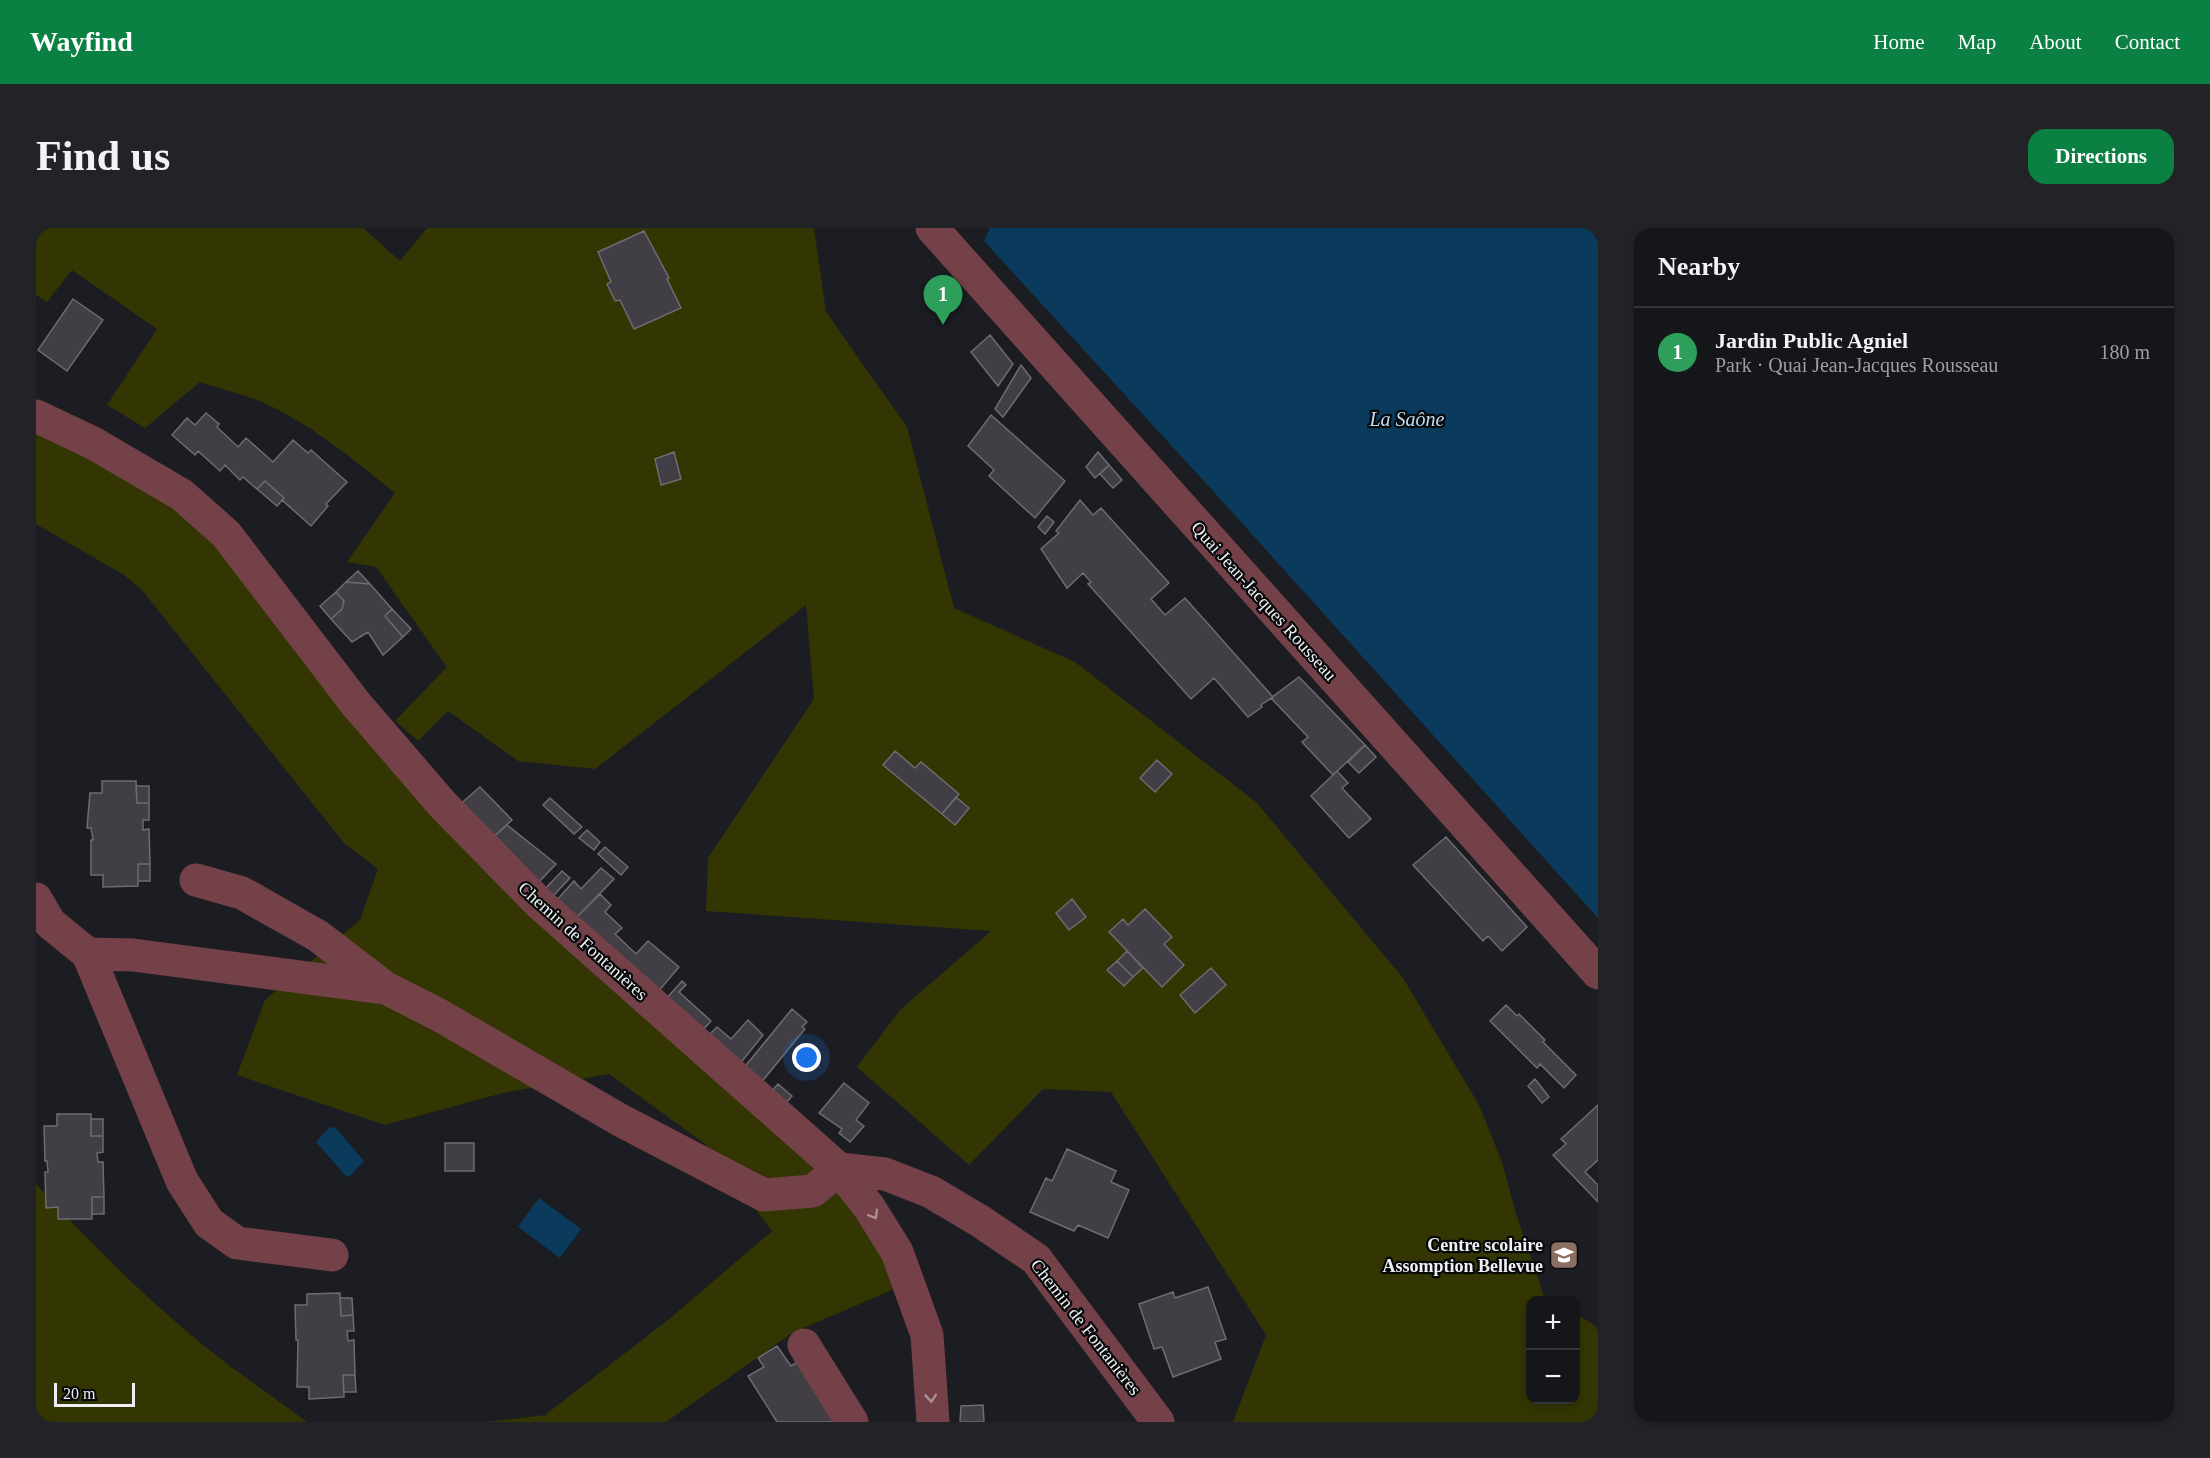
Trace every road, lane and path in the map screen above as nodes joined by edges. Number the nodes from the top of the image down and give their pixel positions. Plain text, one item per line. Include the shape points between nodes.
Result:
1 (932, 228) edge
2 (36, 416) edge
3 (195, 880) dead end
4 (36, 899) edge
5 (88, 954) junction
6 (1598, 973) edge
7 (386, 988) junction
8 (839, 1169) junction
9 (332, 1255) dead end
10 (804, 1345) dead end
11 (852, 1422) edge
12 (933, 1422) edge
13 (1158, 1422) edge

1 - 6 street, Quai Jean-Jacques Rousseau
2 - 8 street, Chemin de Fontanières via 93,443 182,495 226,534 357,704 450,813 540,904
3 - 7 street via 242,893 318,936
4 - 5 street via 50,923
5 - 7 street via 133,955
5 - 9 street via 182,1181 209,1223 237,1243
7 - 8 street via 764,1196 813,1191
8 -> 12 street via 869,1206 897,1252 927,1335
8 - 13 street, Chemin de Fontanières via 885,1173 931,1192 1036,1259
10 - 11 street

